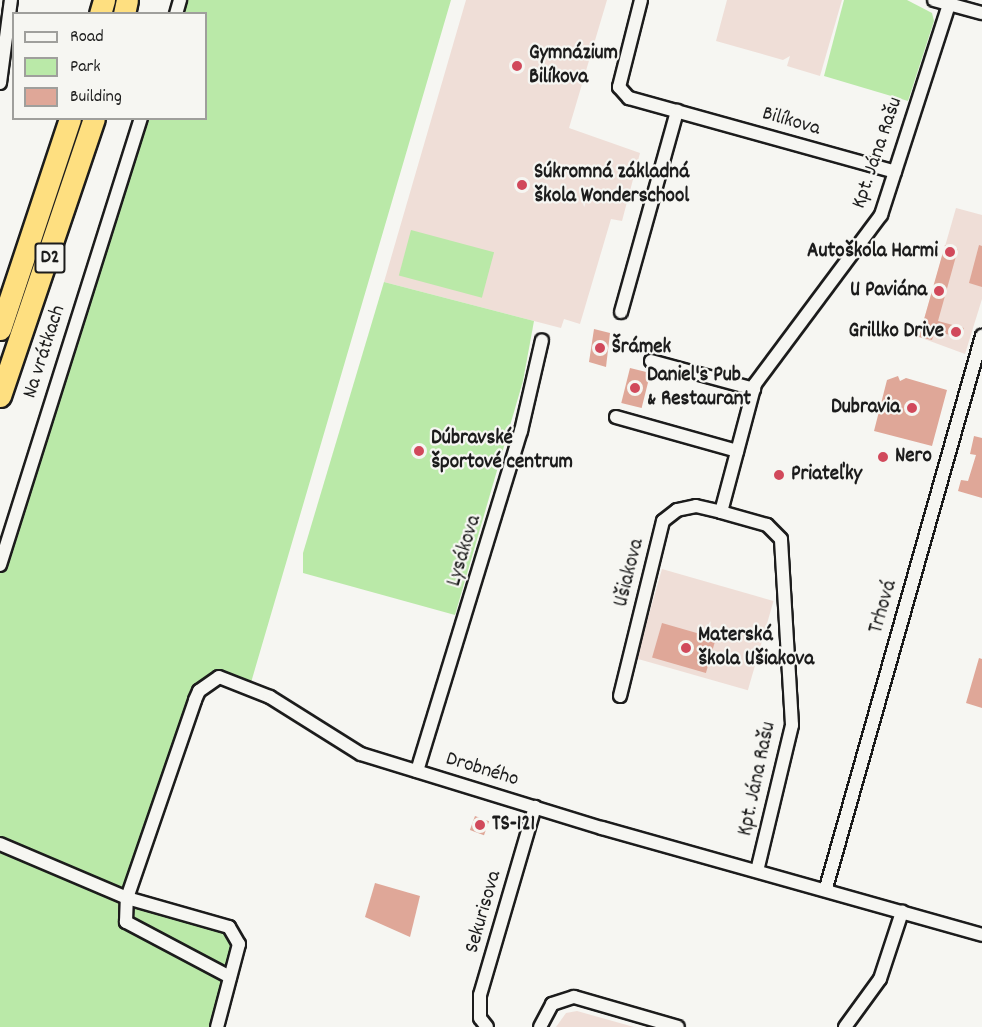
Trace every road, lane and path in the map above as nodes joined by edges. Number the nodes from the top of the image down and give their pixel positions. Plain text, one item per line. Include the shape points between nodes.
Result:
1 (11, 0) edge
2 (641, 0) edge
3 (934, 0) edge
4 (949, 4) junction
5 (982, 13) edge
6 (0, 82) edge
7 (677, 111) junction
8 (69, 120) edge
9 (93, 120) edge
10 (140, 120) edge
11 (895, 171) junction
12 (621, 312) dead end
13 (0, 329) edge
14 (982, 336) edge
15 (542, 340) dead end
16 (651, 361) dead end
17 (754, 389) junction
18 (0, 396) edge
19 (616, 417) dead end
20 (737, 451) junction
21 (721, 512) junction
22 (0, 565) edge
23 (620, 696) dead end
24 (417, 771) junction
25 (535, 807) junction
26 (0, 844) edge
27 (757, 871) junction
28 (826, 888) junction
29 (128, 898) junction
30 (902, 912) junction
31 (982, 934) edge
32 (230, 976) junction
33 (217, 1027) edge
34 (487, 1027) edge
35 (540, 1027) edge
36 (678, 1027) edge
37 (845, 1027) edge

1 - 6 street
2 - 7 street, Bilíkova via 619,87 629,98
3 - 4 street
4 - 5 street
4 - 11 street, Kpt. Jána Rašu
7 - 11 street, Bilíkova
7 - 12 street
8 - 13 highway, D2
9 - 18 highway, D2
10 - 22 street, Na vrátkach
11 - 17 street, Kpt. Jána Rašu via 881,215
14 - 28 street, Trhová
15 - 24 street, Lysákova via 517,442
16 - 17 street
17 - 20 street, Kpt. Jána Rašu
19 - 20 street
20 - 21 street, Kpt. Jána Rašu
21 - 23 street, Ušiakova via 696,506 677,510 663,521
21 - 27 street, Kpt. Jána Rašu via 767,525 781,539 792,725
24 - 25 street, Drobného
24 - 29 street, Drobného via 361,754 260,691 219,677 199,691 195,700
25 - 27 street, Drobného
25 - 34 street, Sekurisova via 480,995 480,1018
26 - 29 street
27 - 28 street, Drobného
28 - 30 street, Drobného
29 - 32 street via 126,922
29 - 32 street via 229,927 239,944
30 - 31 street, Drobného
30 - 37 street via 880,979
32 - 33 street
35 - 36 street via 552,1004 574,997

